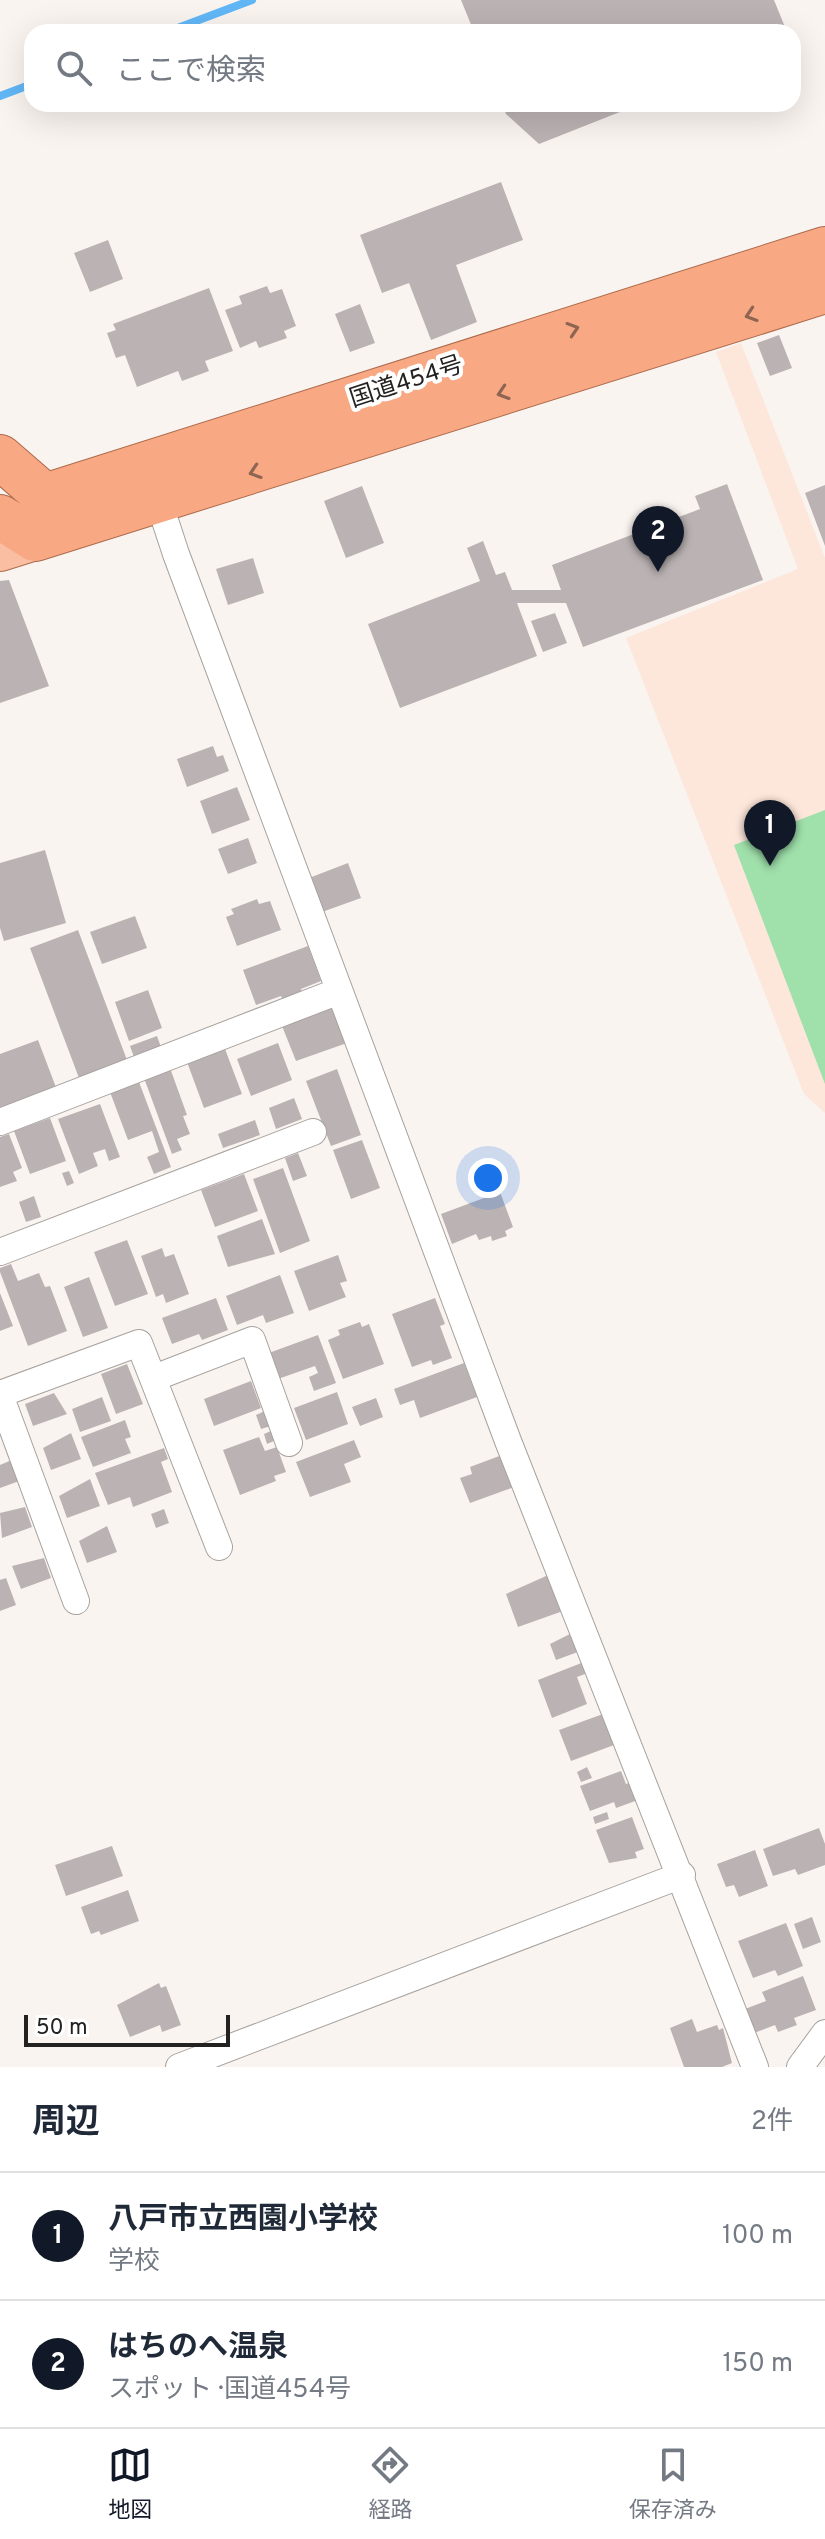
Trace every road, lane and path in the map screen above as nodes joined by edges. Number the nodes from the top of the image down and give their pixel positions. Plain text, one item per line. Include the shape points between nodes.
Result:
1 (825, 249) edge
2 (825, 291) edge
3 (0, 457) edge
4 (153, 483) junction
5 (45, 496) junction
6 (0, 510) edge
7 (12, 535) edge
8 (339, 991) junction
9 (0, 1122) edge
10 (313, 1132) dead end
11 (0, 1252) edge
12 (154, 1378) junction
13 (0, 1394) edge
14 (289, 1443) dead end
15 (219, 1547) dead end
16 (76, 1601) dead end
17 (682, 1875) junction
18 (825, 2033) edge
19 (179, 2067) edge
20 (755, 2067) edge
21 (800, 2067) edge

4 -> 1 highway, 国道454号
2 -> 4 highway, 国道454号
3 - 5 highway
4 - 5 highway, 国道454号
4 - 7 highway, 国道454号
4 - 8 street
5 - 6 main road
5 - 7 main road
8 - 9 street
8 - 17 street via 508,1441
10 - 11 street
12 - 13 street via 139,1343
12 - 14 street via 252,1340
12 - 15 street
13 - 16 street
17 - 19 street
17 - 20 street
18 - 21 street

